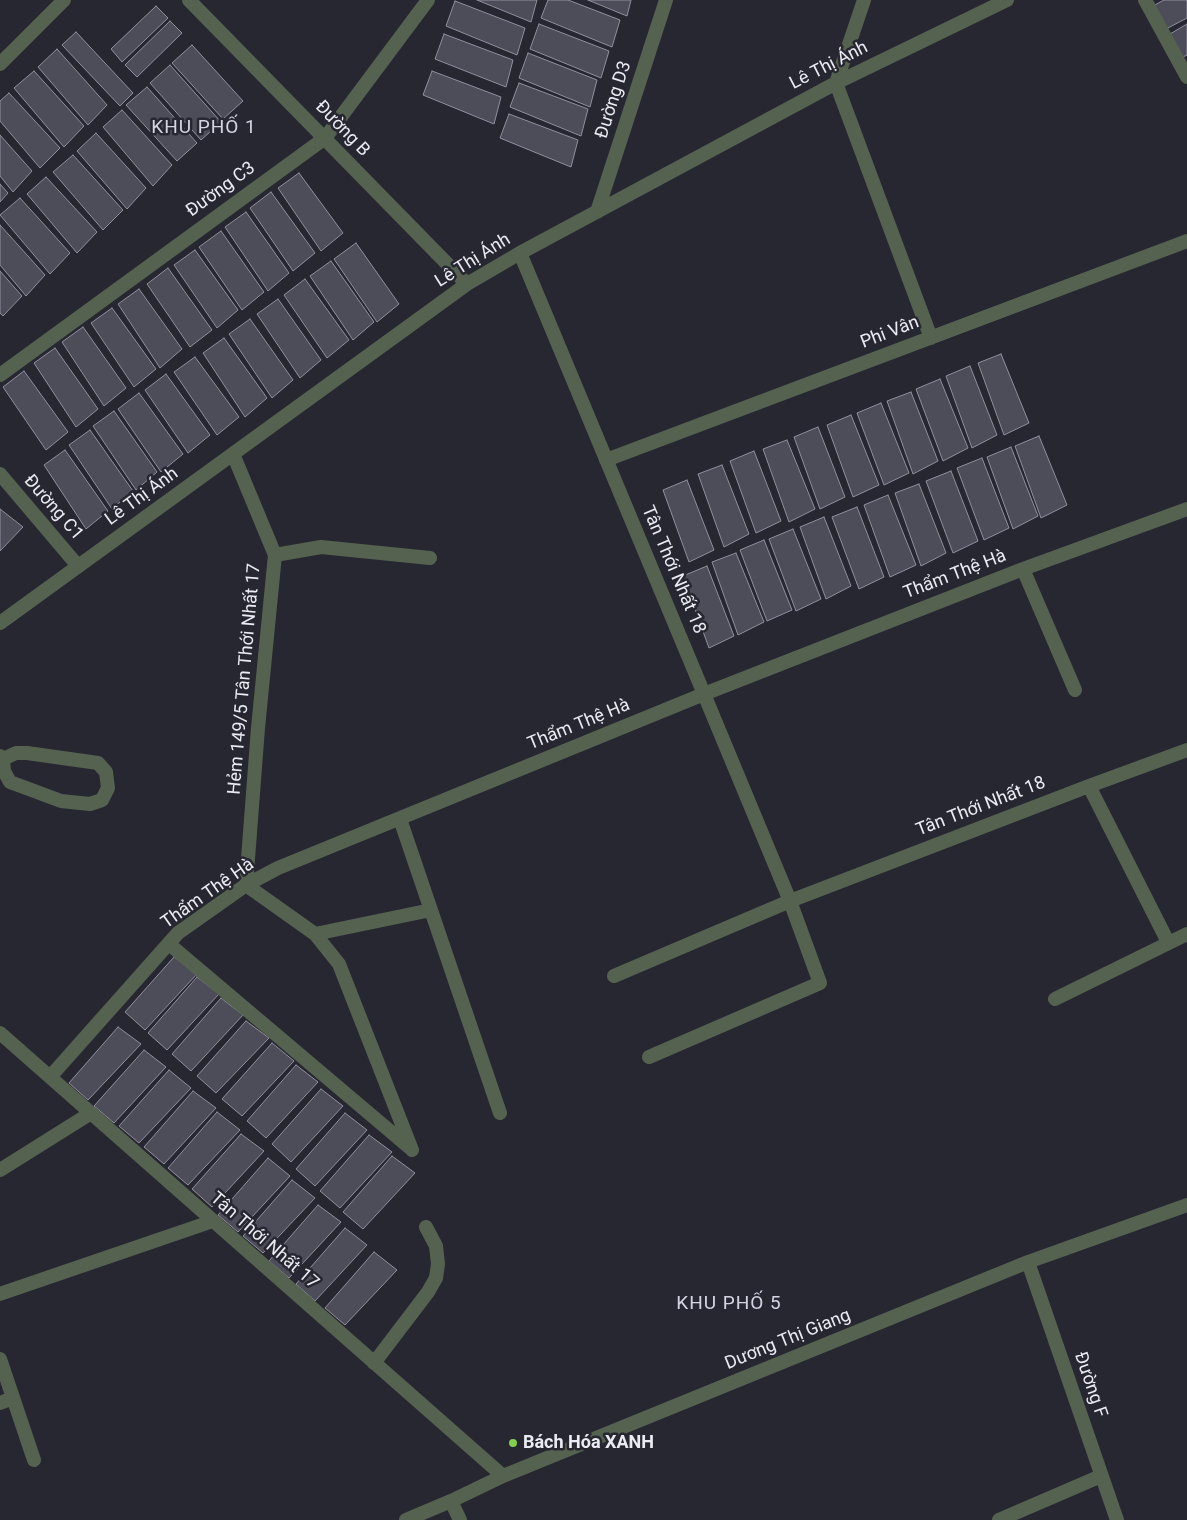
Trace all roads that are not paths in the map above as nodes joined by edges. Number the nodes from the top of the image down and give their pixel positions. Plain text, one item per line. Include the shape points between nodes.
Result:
1 (64, 0) edge
2 (189, 0) edge
3 (428, 0) edge
4 (666, 0) edge
5 (864, 0) edge
6 (1007, 0) edge
7 (1145, 0) edge
8 (0, 64) edge
9 (1187, 77) edge
10 (836, 82) junction
11 (325, 138) junction
12 (597, 212) junction
13 (1187, 241) edge
14 (520, 253) junction
15 (467, 284) junction
16 (931, 338) junction
17 (0, 374) edge
18 (234, 454) junction
19 (606, 460) junction
20 (0, 474) edge
21 (1187, 510) edge
22 (275, 555) junction
23 (430, 558) dead end
24 (78, 566) junction
25 (1023, 569) junction
26 (0, 623) edge
27 (1075, 690) dead end
28 (704, 694) junction
29 (1187, 750) edge
30 (1, 757) edge
31 (1089, 786) junction
32 (400, 819) junction
33 (246, 885) junction
34 (790, 901) junction
35 (431, 910) junction
36 (315, 934) junction
37 (1187, 934) edge
38 (1168, 942) junction
39 (169, 944) junction
40 (614, 976) dead end
41 (1055, 999) dead end
42 (0, 1033) edge
43 (650, 1057) dead end
44 (50, 1077) junction
45 (91, 1113) junction
46 (500, 1113) dead end
47 (0, 1170) edge
48 (1187, 1205) edge
49 (213, 1221) junction
50 (426, 1227) dead end
51 (1028, 1262) junction
52 (0, 1294) edge
53 (0, 1359) edge
54 (374, 1363) junction
55 (6, 1400) edge
56 (34, 1460) dead end
57 (503, 1476) junction
58 (1101, 1476) junction
59 (451, 1501) junction
60 (406, 1520) edge
61 (460, 1520) edge
62 (999, 1520) edge
63 (1117, 1520) edge

1 - 8 street
2 - 11 street, Đường B
3 - 11 street, Đường C3
4 - 12 street, Đường D3
5 - 10 street
6 - 10 street, Lê Thị Ánh
7 - 9 street
10 - 12 street, Lê Thị Ánh
10 - 16 street
11 - 15 street, Đường B
11 - 17 street, Đường C3
12 - 14 street, Lê Thị Ánh
13 - 16 street, Phi Vân
14 - 15 street, Lê Thị Ánh
14 - 19 street, Tân Thới Nhất 18
15 - 18 street, Lê Thị Ánh
16 - 19 street, Phi Vân
18 - 22 street, Hẻm 149/5 Tân Thới Nhất 17
18 - 24 street, Lê Thị Ánh
19 - 28 street, Tân Thới Nhất 18
20 - 24 street, Đường C1
21 - 25 street, Thẩm Thệ Hà
22 - 23 street via 321,547
22 - 33 street, Hẻm 149/5 Tân Thới Nhất 17
24 - 26 street, Lê Thị Ánh
25 - 27 street
25 - 28 street, Thẩm Thệ Hà
28 - 32 street, Thẩm Thệ Hà
28 - 34 street, Tân Thới Nhất 18
29 - 31 street, Tân Thới Nhất 18
30 - 30 street via 27,753 98,763 106,772 108,788 102,800 90,804 61,801 10,782
31 - 34 street, Tân Thới Nhất 18
31 - 38 street
32 - 33 street, Thẩm Thệ Hà via 278,868
32 - 35 street
33 - 36 street
33 - 39 street, Thẩm Thệ Hà via 178,933
34 - 40 street, Tân Thới Nhất 18
34 - 43 street, Tân Thới Nhất 18 via 820,983
35 - 36 street
35 - 46 street
36 - 39 street via 339,964 412,1150
37 - 38 street
38 - 41 street
39 - 44 street, Thẩm Thệ Hà
42 - 44 street, Tân Thới Nhất 17
44 - 45 street, Tân Thới Nhất 17
45 - 47 street
45 - 49 street, Tân Thới Nhất 17
48 - 51 street, Dương Thị Giang
49 - 52 street
49 - 54 street, Tân Thới Nhất 17
50 - 54 street via 436,1246 436,1278
51 - 57 street, Dương Thị Giang
51 - 58 street, Đường F
53 - 55 street
54 - 57 street, Tân Thới Nhất 17
55 - 56 street
57 - 59 street, Dương Thị Giang
58 - 62 street
58 - 63 street, Đường F
59 - 60 street, Dương Thị Giang
59 - 61 street

